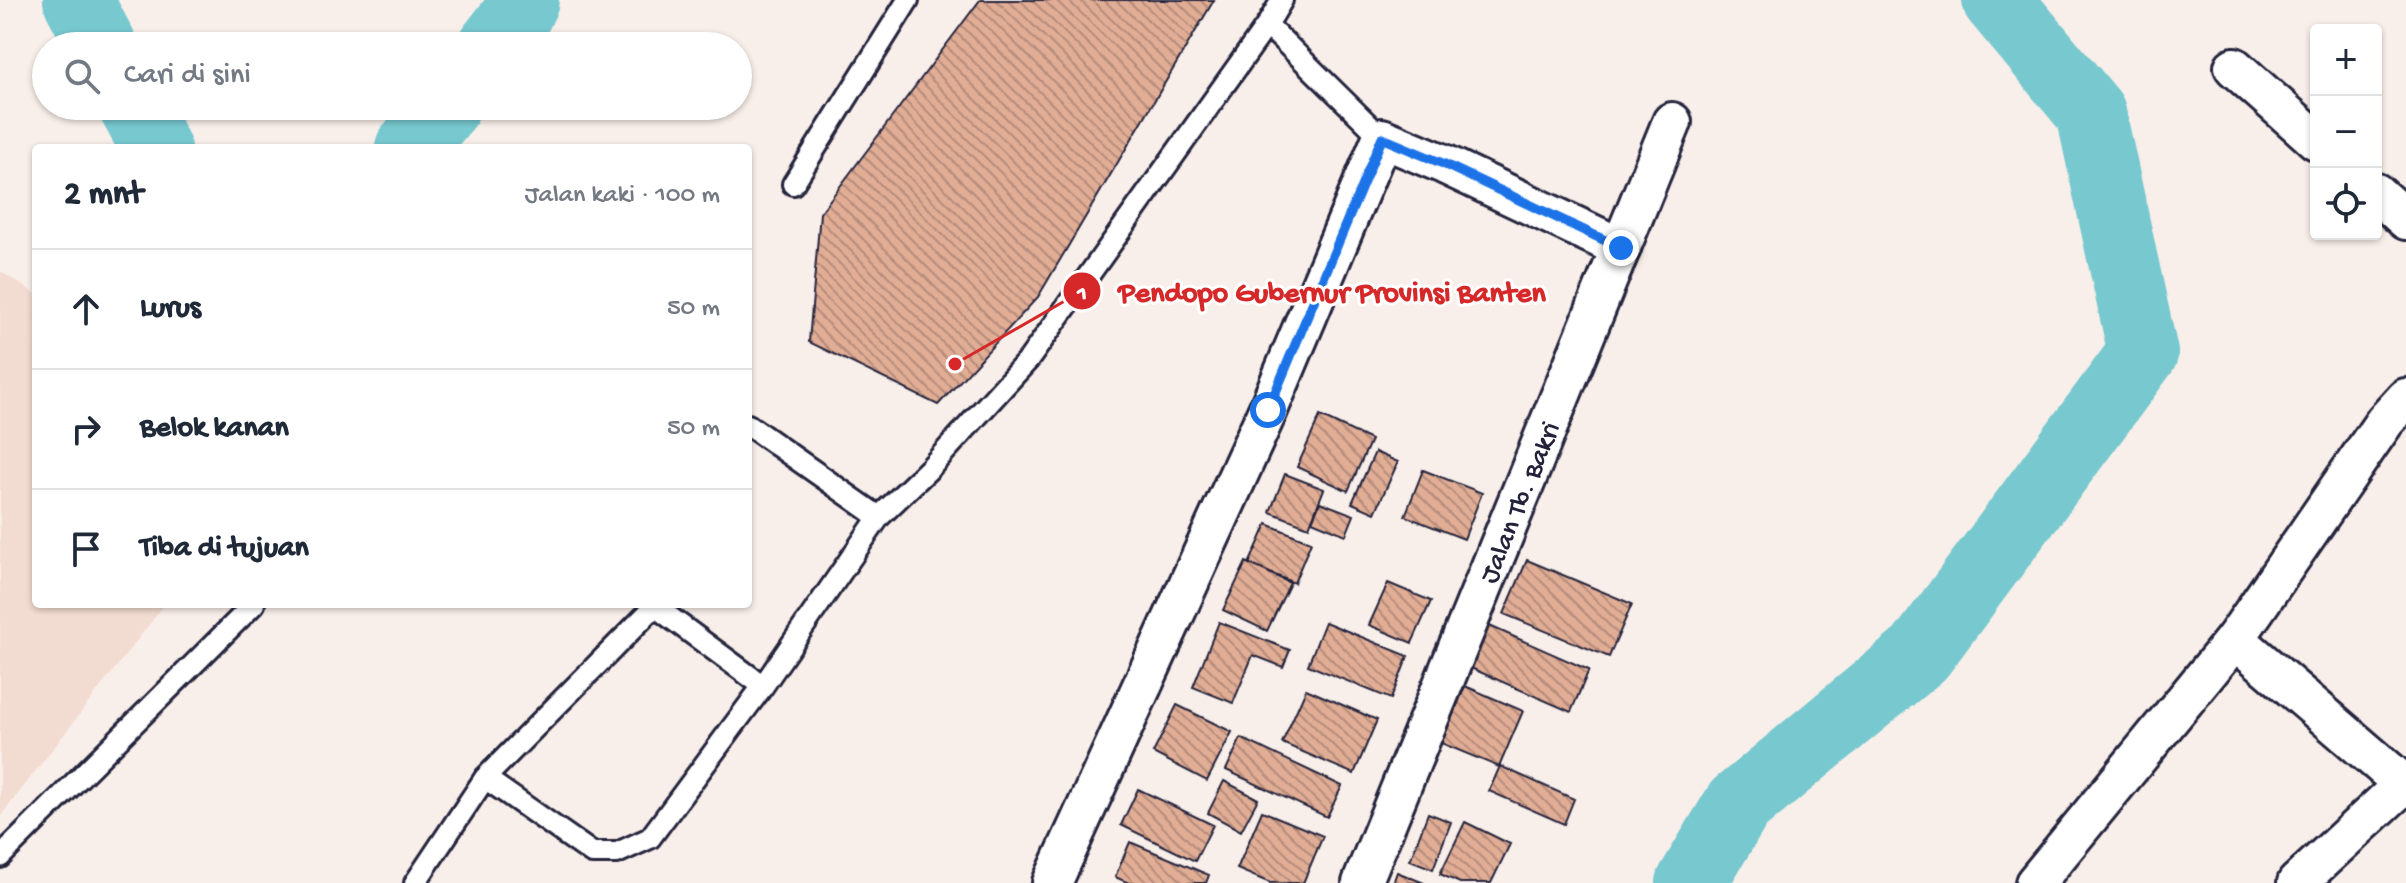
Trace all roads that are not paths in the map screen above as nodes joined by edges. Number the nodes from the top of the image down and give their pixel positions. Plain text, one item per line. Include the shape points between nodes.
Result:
1 (908, 0) edge
2 (1282, 0) edge
3 (1267, 25) junction
4 (2234, 67) dead end
5 (1672, 122) dead end
6 (2310, 135) edge
7 (1382, 138) junction
8 (793, 184) dead end
9 (2382, 198) edge
10 (2406, 220) edge
11 (1621, 248) junction
12 (2406, 398) edge
13 (752, 428) edge
14 (879, 517) junction
15 (250, 608) edge
16 (655, 608) edge
17 (660, 608) edge
18 (2235, 639) junction
19 (763, 686) junction
20 (485, 778) junction
21 (2405, 785) edge
22 (0, 857) edge
23 (415, 883) edge
24 (1052, 883) edge
25 (1362, 883) edge
26 (2035, 883) edge
27 (2297, 883) edge

1 - 8 lane
2 - 3 lane
3 - 7 lane
3 - 14 lane via 1029,359
4 - 6 street
5 - 11 street, Jalan Tb. Bakri
7 - 11 street
7 - 24 street via 1268,410
9 - 10 street
11 - 25 street, Jalan Tb. Bakri
12 - 18 street
13 - 14 lane
14 - 19 lane
15 - 22 lane
16 - 20 lane
17 - 19 lane
18 - 21 street
18 - 26 street
19 - 20 lane via 650,838 617,853 592,853
20 - 23 lane
21 - 27 street

